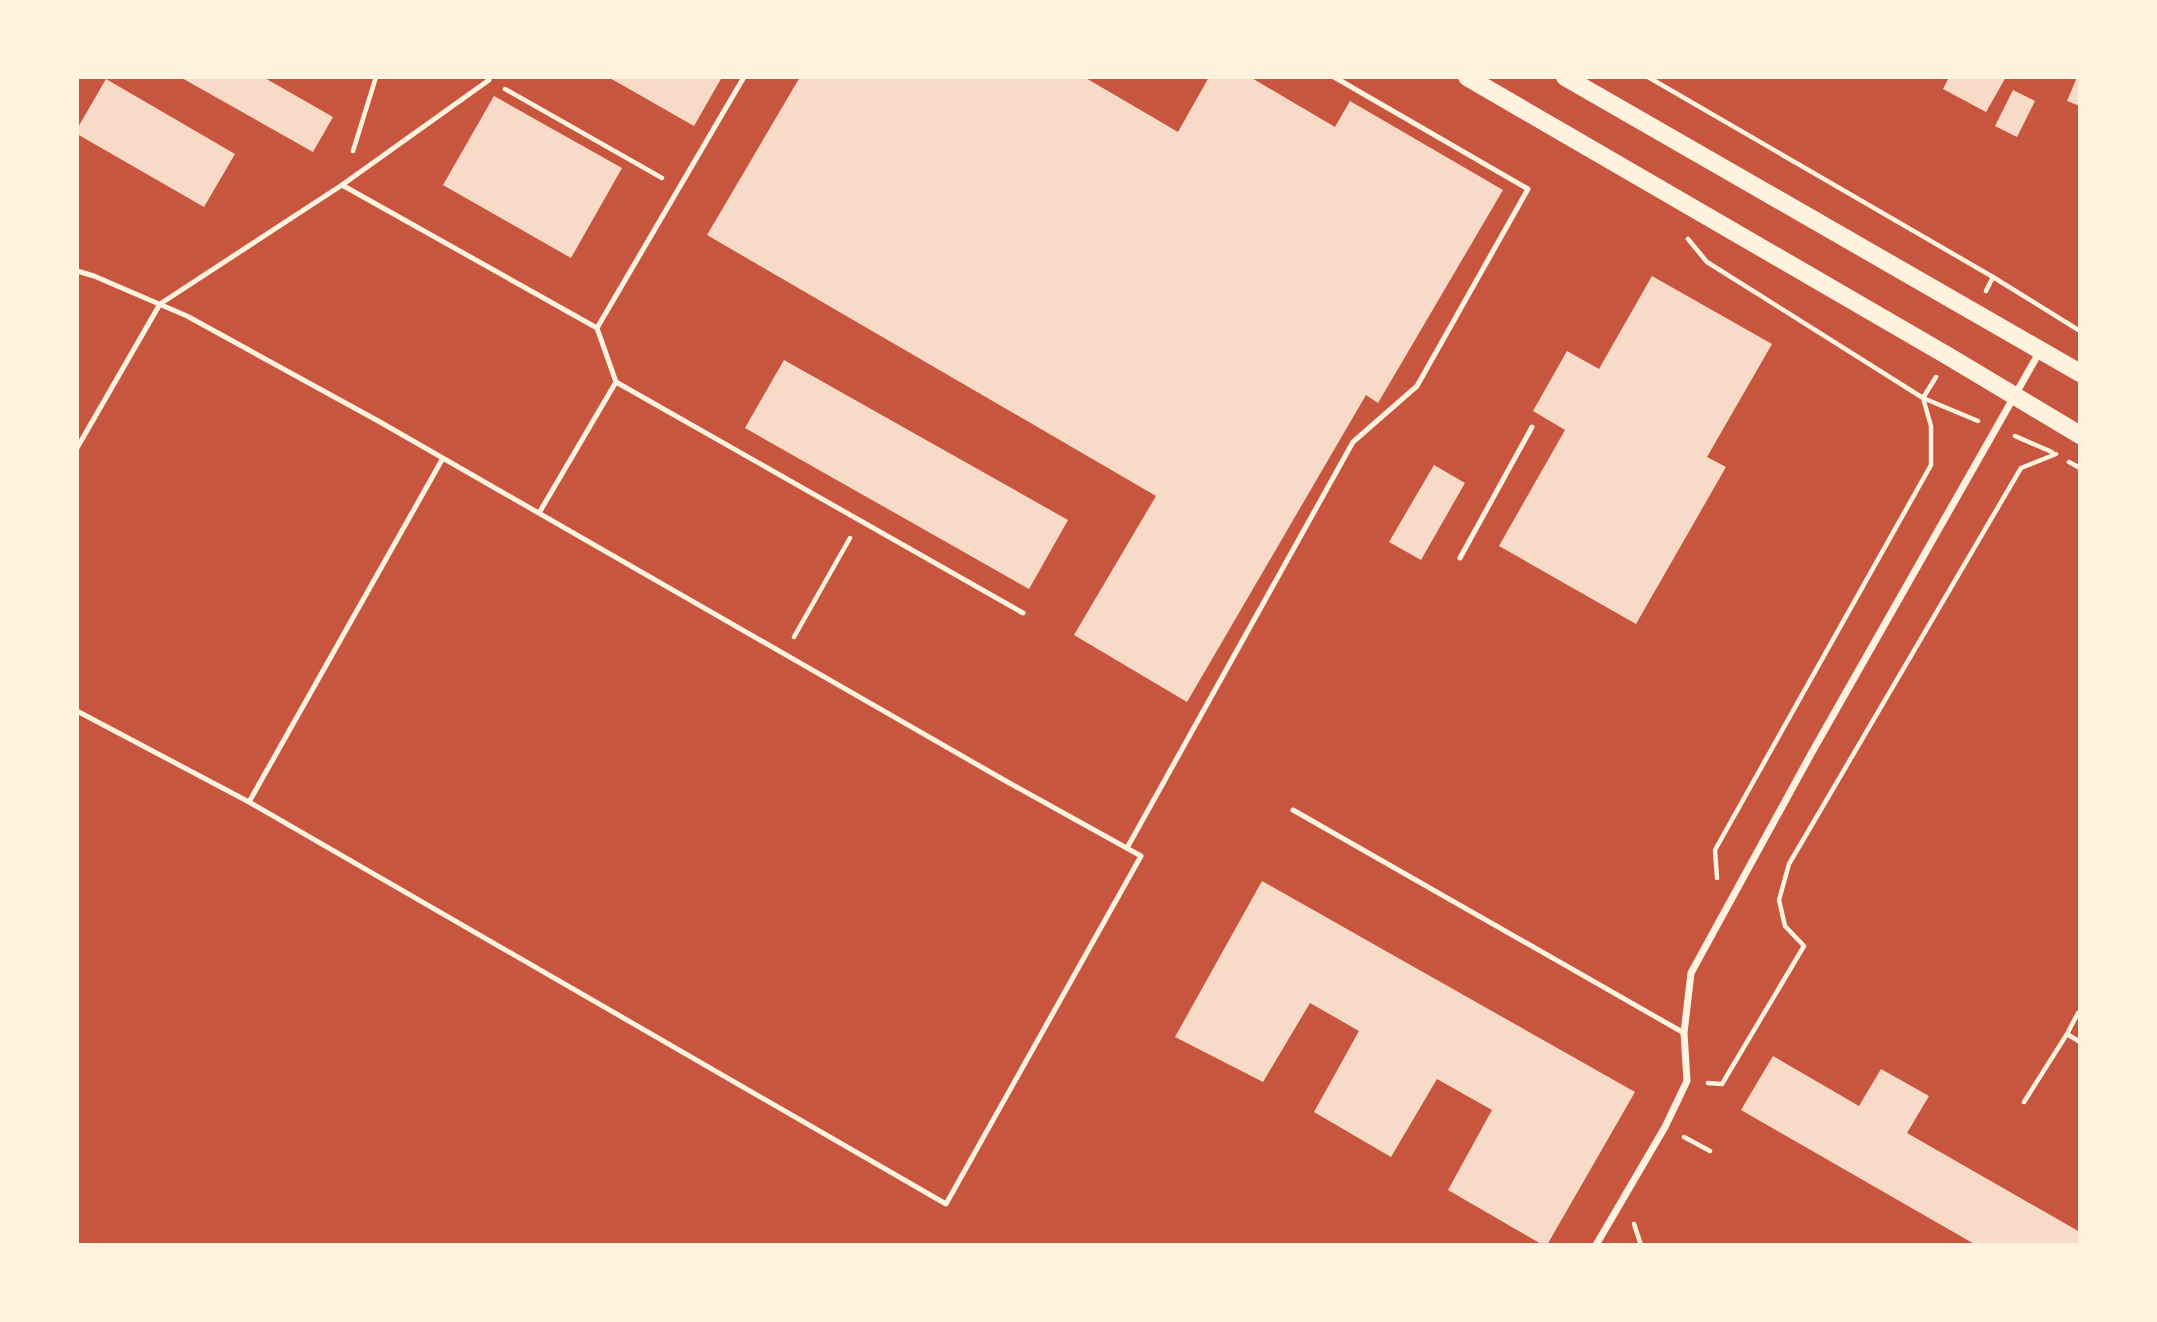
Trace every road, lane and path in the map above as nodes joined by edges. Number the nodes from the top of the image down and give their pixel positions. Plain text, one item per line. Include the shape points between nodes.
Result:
1 (376, 77) edge
2 (744, 77) edge
3 (1334, 77) edge
4 (1467, 77) edge
5 (1565, 77) edge
6 (1648, 77) edge
7 (488, 78) edge
8 (342, 185) junction
9 (679, 188) junction
10 (1707, 262) dead end
11 (77, 271) edge
12 (160, 304) junction
13 (597, 328) junction
14 (2080, 331) edge
15 (2040, 350) junction
16 (2080, 373) edge
17 (616, 382) junction
18 (2014, 396) junction
19 (1923, 398) junction
20 (1532, 427) dead end
21 (1995, 428) junction
22 (2080, 435) edge
23 (77, 448) edge
24 (2056, 454) junction
25 (443, 458) junction
26 (2080, 468) edge
27 (539, 513) junction
28 (859, 522) junction
29 (1460, 558) dead end
30 (1023, 613) dead end
31 (784, 654) junction
32 (77, 711) edge
33 (249, 802) junction
34 (1293, 810) dead end
35 (1127, 848) junction
36 (1719, 918) junction
37 (2078, 1013) edge
38 (1684, 1033) junction
39 (2067, 1034) junction
40 (2080, 1042) edge
41 (1687, 1082) junction
42 (2024, 1102) dead end
43 (1665, 1127) junction
44 (1710, 1151) dead end
45 (1596, 1245) edge

1 - 8 path
2 - 9 lane
3 - 35 lane via 1528,189 1417,386 1353,442
4 - 18 main road
5 - 15 main road
6 - 14 path
7 - 8 lane
7 - 9 path
8 - 12 lane
8 - 13 lane
9 - 13 lane
10 - 19 path
11 - 12 lane
12 - 23 lane
12 - 25 lane
13 - 17 lane
15 - 16 main road
15 - 18 street
17 - 27 lane
17 - 28 lane
18 - 21 street
18 - 22 main road
19 - 21 path
19 - 36 path via 1931,426 1931,465 1715,850
20 - 29 lane
21 - 24 path
21 - 36 street
24 - 26 path
24 - 41 path via 2021,468 1789,864 1779,900 1785,926 1804,946 1722,1084
25 - 27 lane
25 - 33 lane
27 - 31 lane
28 - 30 lane
28 - 31 path
31 - 35 lane
32 - 33 lane
33 - 35 lane via 946,1204 1141,856
34 - 38 lane
36 - 38 street via 1690,973
37 - 39 path
38 - 41 street
39 - 40 path
39 - 42 path
41 - 43 street
43 - 44 path
43 - 45 street

